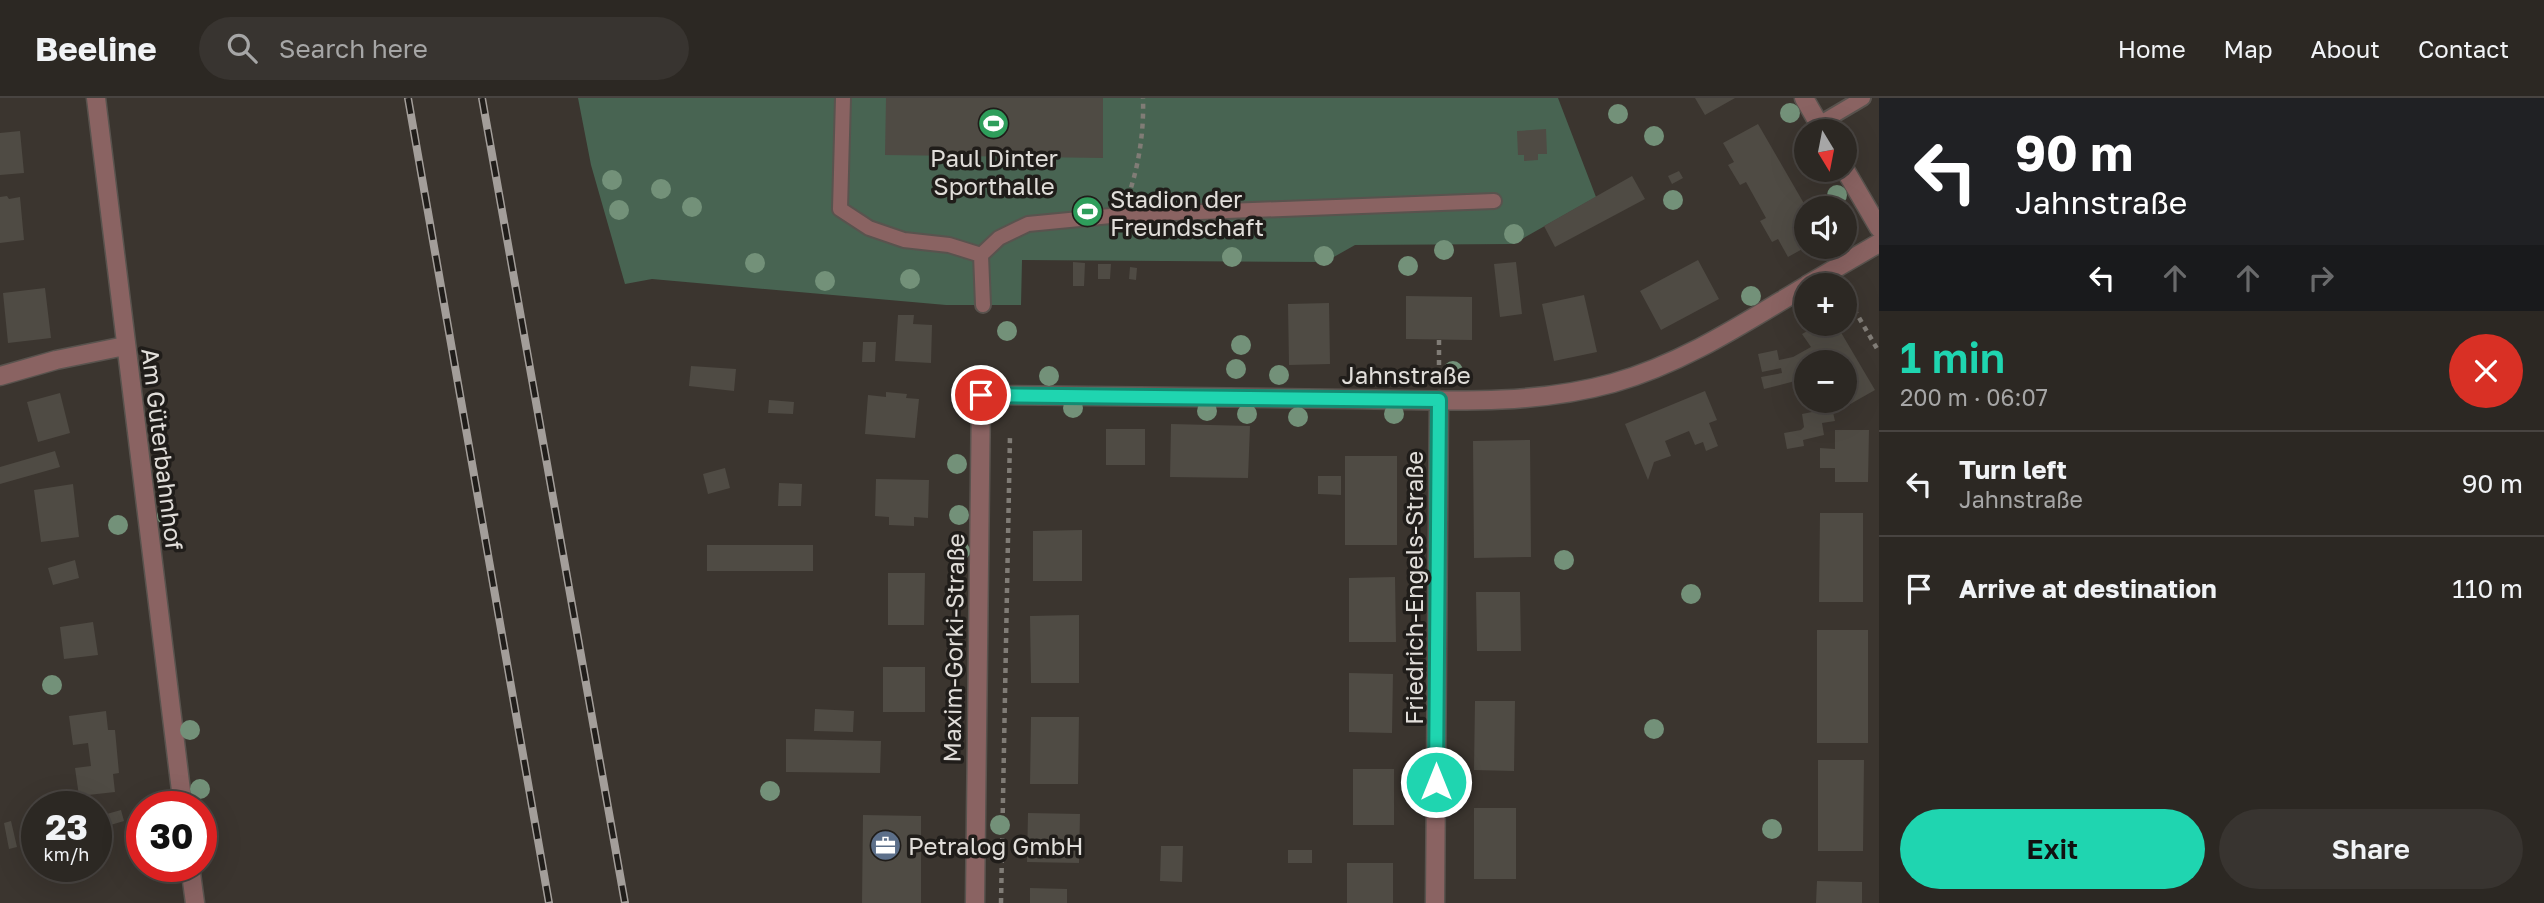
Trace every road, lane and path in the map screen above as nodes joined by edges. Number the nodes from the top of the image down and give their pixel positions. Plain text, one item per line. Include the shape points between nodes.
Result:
1 (96, 98) edge
2 (843, 98) edge
3 (1143, 98) edge
4 (1804, 98) edge
5 (1863, 98) edge
6 (1816, 119) edge
7 (1833, 119) edge
8 (1852, 182) edge
9 (1494, 201) dead end
10 (1121, 215) junction
11 (1879, 228) edge
12 (1879, 243) edge
13 (981, 255) junction
14 (1829, 273) edge
15 (1794, 294) edge
16 (983, 305) dead end
17 (1857, 314) edge
18 (1439, 340) dead end
19 (125, 346) junction
20 (1879, 352) edge
21 (0, 376) edge
22 (981, 395) joint
23 (1439, 400) junction
24 (1010, 435) dead end
25 (181, 791) edge
26 (192, 882) edge
27 (195, 903) edge
28 (975, 903) edge
29 (1001, 903) edge
30 (1435, 903) edge

1 - 19 street, Am Güterbahnhof
2 - 13 lane via 840,209 869,228 904,240 949,245
3 - 10 path via 1135,177
4 - 6 street
5 - 7 lane
8 - 11 street
9 - 10 lane
10 - 13 lane via 1028,225 999,238
12 - 14 street, Jahnstraße
13 - 16 lane
15 - 23 street, Jahnstraße via 1698,350 1612,383 1518,399
17 - 20 path
18 - 23 path
19 - 21 street
19 - 25 street, Am Güterbahnhof
22 - 23 street, Jahnstraße
22 - 28 street, Maxim-Gorki-Straße
23 - 30 street, Friedrich-Engels-Straße
24 - 29 path
26 - 27 street

